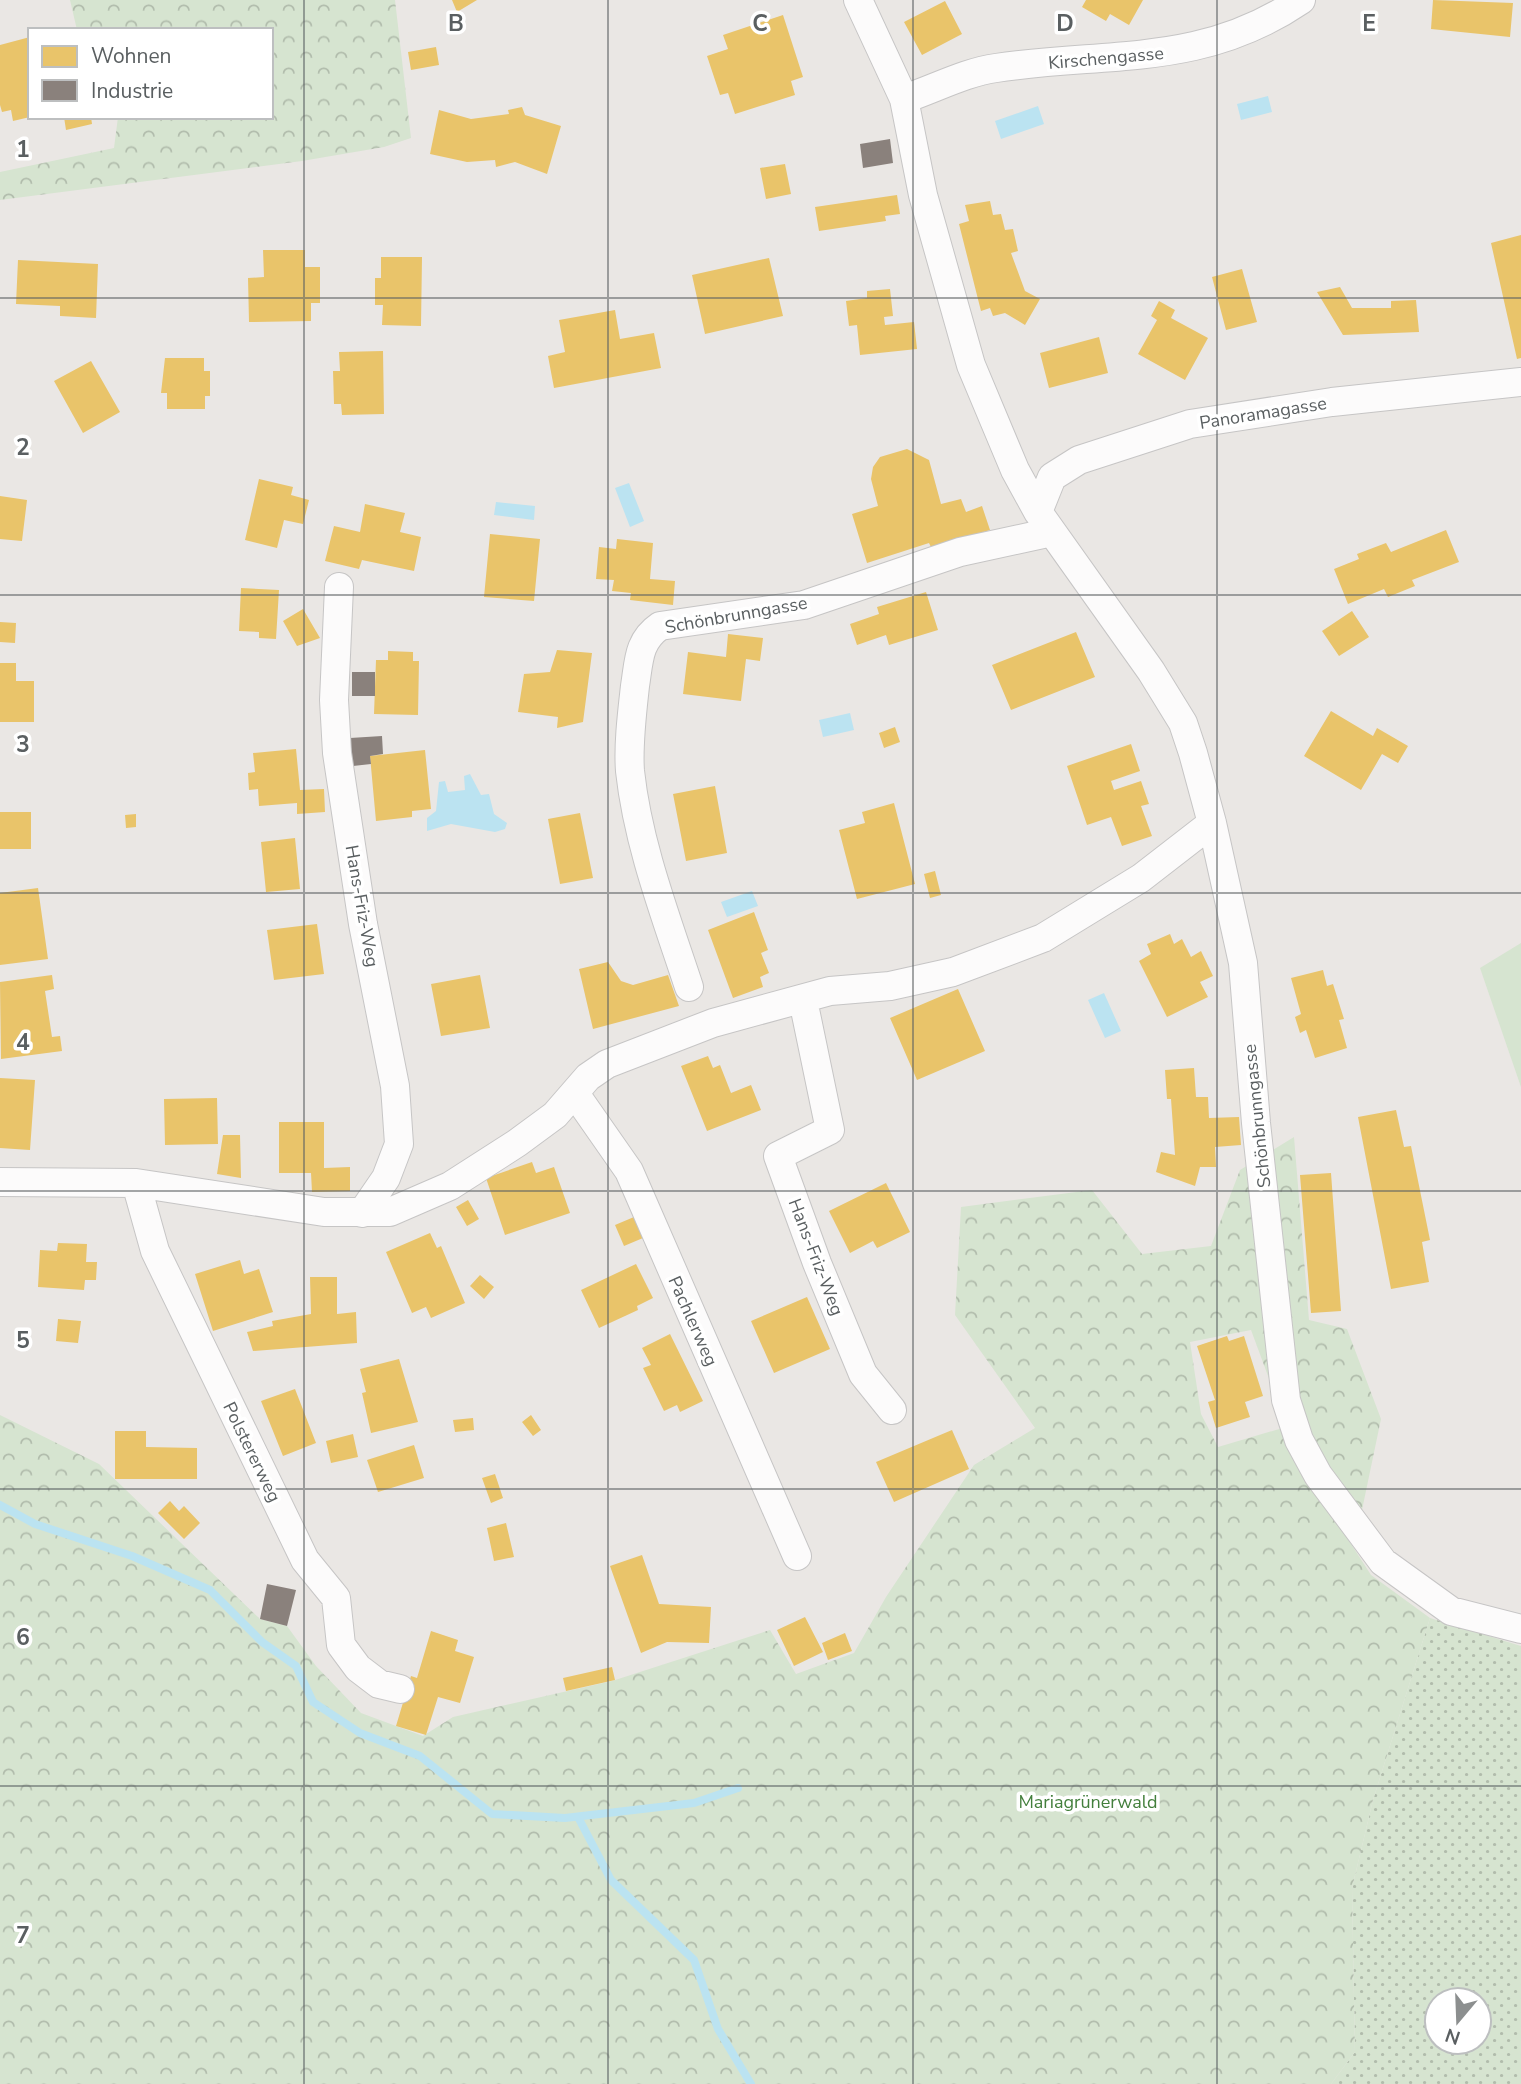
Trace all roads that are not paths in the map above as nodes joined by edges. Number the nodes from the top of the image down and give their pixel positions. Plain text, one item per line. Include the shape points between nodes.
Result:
1 (858, 0) edge
2 (1301, 0) edge
3 (904, 99) junction
4 (1521, 382) edge
5 (1045, 522) junction
6 (339, 587) dead end
7 (1212, 823) junction
8 (689, 987) dead end
9 (803, 1000) junction
10 (576, 1095) junction
11 (0, 1182) edge
12 (136, 1183) junction
13 (362, 1213) junction
14 (892, 1410) dead end
15 (797, 1556) dead end
16 (1521, 1629) edge
17 (400, 1689) dead end

1 - 3 street, Schönbrunngasse
2 - 3 street, Kirschengasse via 1271,20 1197,46 1163,54 993,68
3 - 5 street, Schönbrunngasse via 923,195 971,365 1016,470
4 - 5 street, Panoramagasse via 1332,402 1190,424 1079,460 1052,477
5 - 7 street, Schönbrunngasse via 1127,634 1183,723
5 - 8 street, Schönbrunngasse via 804,605 660,626 649,634 640,647 630,770 645,852
6 - 13 street, Hans-Friz-Weg via 334,701 337,753 363,924 395,1086 399,1144 386,1178
7 - 9 street via 1141,878 1043,938 953,972 890,986 831,991
7 - 16 street, Schönbrunngasse via 1243,963 1286,1400 1299,1440 1318,1475 1383,1562 1451,1611
9 - 10 street via 713,1023 607,1064 588,1077
9 - 14 street, Hans-Friz-Weg via 830,1130 778,1156 863,1374
10 - 13 street via 517,1143 450,1186 390,1212
10 - 15 street, Pachlerweg via 629,1171
11 - 12 street
12 - 13 street via 324,1212
12 - 17 street, Polstererweg via 155,1251 305,1560 336,1598 341,1645 358,1668 379,1684

